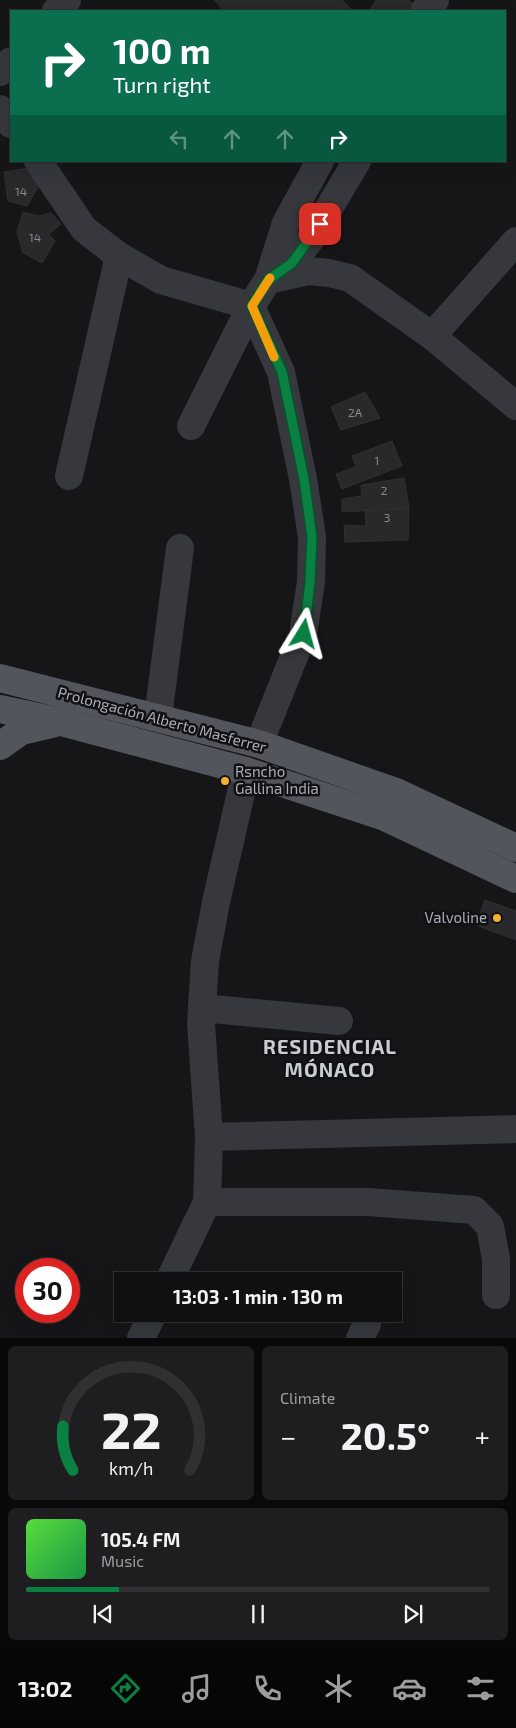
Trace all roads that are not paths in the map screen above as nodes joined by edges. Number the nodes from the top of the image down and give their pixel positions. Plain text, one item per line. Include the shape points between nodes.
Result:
1 (66, 0) edge
2 (435, 0) edge
3 (57, 10) edge
4 (425, 10) edge
5 (10, 62) edge
6 (0, 72) edge
7 (0, 109) edge
8 (10, 123) edge
9 (39, 162) edge
10 (319, 162) edge
11 (356, 162) edge
12 (516, 241) edge
13 (119, 256) junction
14 (268, 280) junction
15 (252, 306) junction
16 (432, 336) junction
17 (516, 406) edge
18 (191, 426) dead end
19 (69, 476) dead end
20 (180, 548) dead end
21 (0, 678) edge
22 (0, 709) edge
23 (158, 718) junction
24 (61, 722) junction
25 (260, 744) junction
26 (0, 746) edge
27 (246, 771) junction
28 (516, 848) edge
29 (516, 879) edge
30 (202, 1008) junction
31 (340, 1021) dead end
32 (516, 1129) edge
33 (209, 1136) junction
34 (207, 1202) junction
35 (173, 1272) edge
36 (496, 1295) dead end
37 (149, 1322) edge
38 (141, 1338) edge

1 - 3 street
2 - 4 street
5 - 6 street
7 - 8 street
9 - 13 street via 84,229
10 - 14 street via 286,222
11 - 14 street via 310,240 292,263
12 - 16 street
13 - 15 street via 162,280
13 - 19 street
14 - 15 street
14 - 16 street via 308,271 350,278
15 - 18 street
15 - 25 street via 282,372 304,479 312,537 304,634
16 - 17 street
20 - 23 street
21 - 23 main road, Prolongación Alberto Masferrer
22 - 24 main road, Prolongación Alberto Masferrer
23 - 25 main road, Prolongación Alberto Masferrer
24 - 26 main road via 21,731
24 - 27 main road, Prolongación Alberto Masferrer
25 - 28 main road, Prolongación Alberto Masferrer via 396,792
27 - 29 main road, Prolongación Alberto Masferrer via 385,817
27 - 30 street via 214,912 205,961
30 - 31 street
30 - 33 street
32 - 33 street
33 - 34 street
34 - 35 street
34 - 36 street via 368,1202 474,1210 490,1226 496,1259
37 - 38 street

